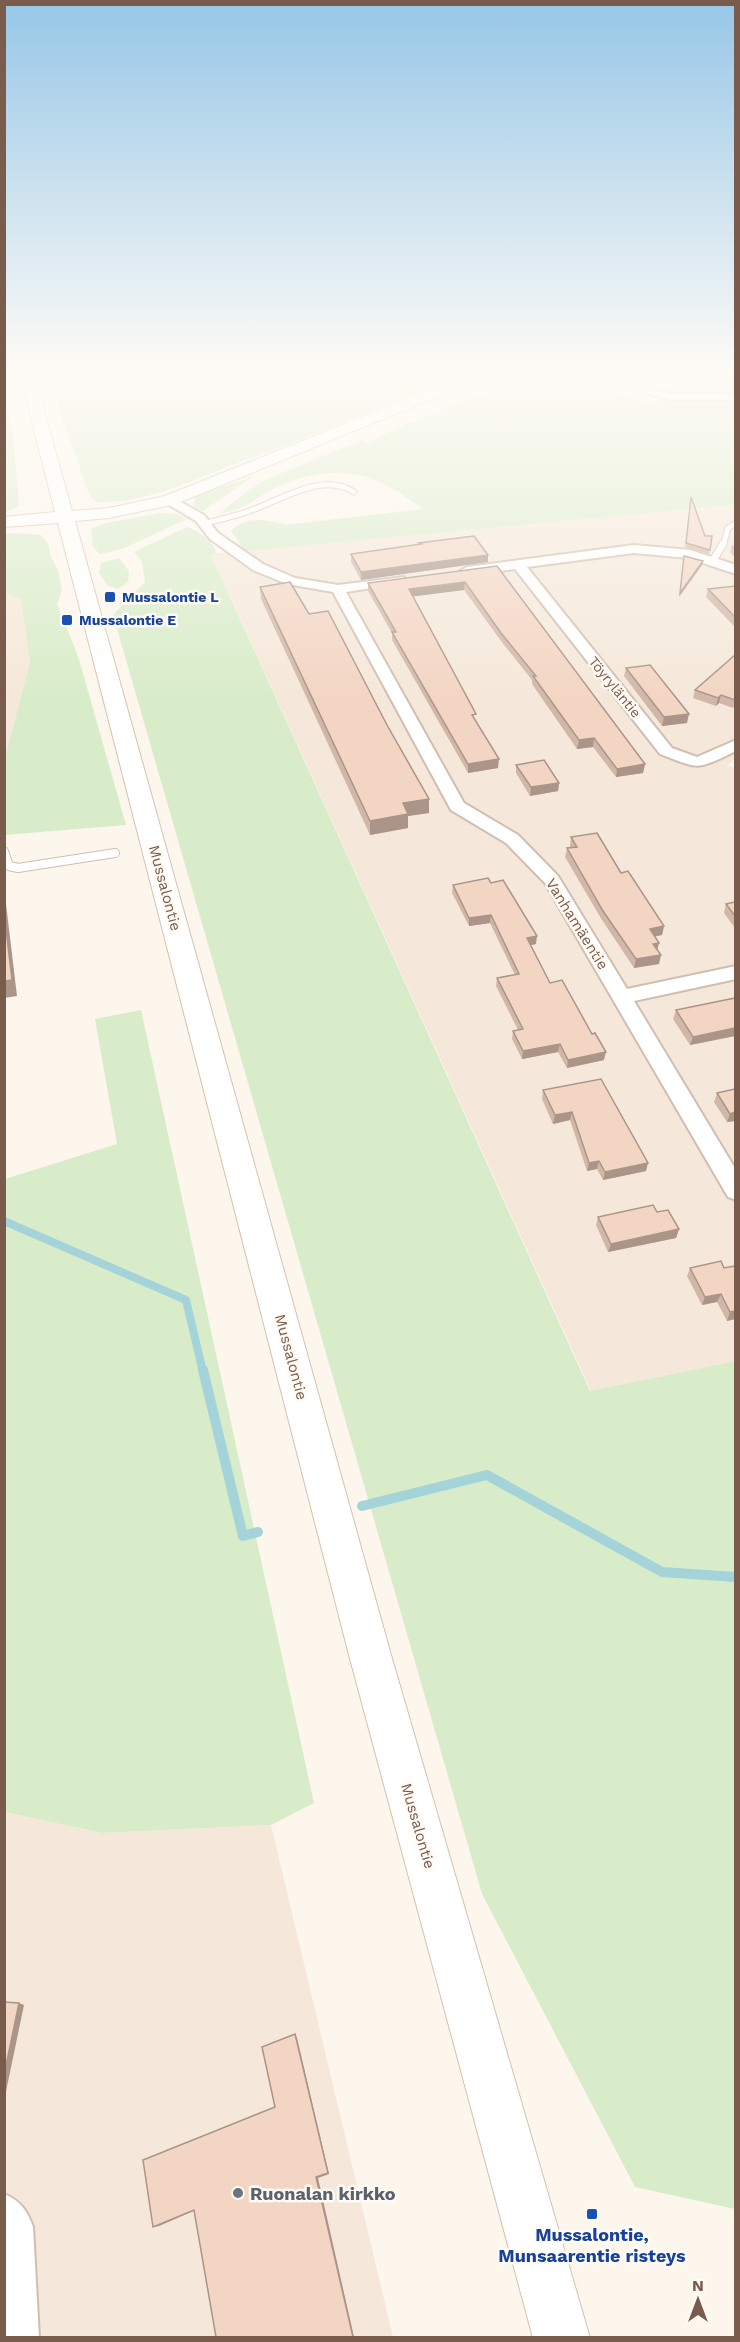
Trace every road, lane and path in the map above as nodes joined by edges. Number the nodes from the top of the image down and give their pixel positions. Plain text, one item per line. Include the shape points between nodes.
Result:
1 (57, 484) edge
2 (209, 484) edge
3 (327, 484) edge
4 (341, 484) edge
5 (354, 492) dead end
6 (170, 500) junction
7 (66, 518) junction
8 (4, 522) edge
9 (206, 523) junction
10 (735, 523) edge
11 (4, 531) edge
12 (712, 562) junction
13 (517, 564) junction
14 (735, 570) edge
15 (449, 573) edge
16 (416, 578) edge
17 (338, 589) junction
18 (735, 745) edge
19 (4, 850) edge
20 (115, 853) dead end
21 (735, 972) edge
22 (621, 996) junction
23 (735, 1191) edge
24 (4, 2213) edge
25 (19, 2337) edge
26 (562, 2337) edge

1 - 7 main road, Mussalontie
2 - 6 main road
3 - 9 lane
4 - 5 lane
6 - 7 main road
6 - 9 street
7 - 8 main road
7 - 11 main road
7 - 26 main road, Mussalontie via 370,1655
9 - 17 street via 214,536 258,567 292,581
10 - 12 lane via 728,528 722,549
12 - 13 street via 690,554 634,549
12 - 14 street
13 - 15 street
13 - 18 street, Töyryläntie via 666,751 698,763
16 - 17 street
17 - 22 street, Vanhamäentie via 457,806 512,839 552,880
19 - 20 lane via 9,866 18,868
21 - 22 street
22 - 23 street, Vanhamäentie
24 - 25 street via 14,2227

